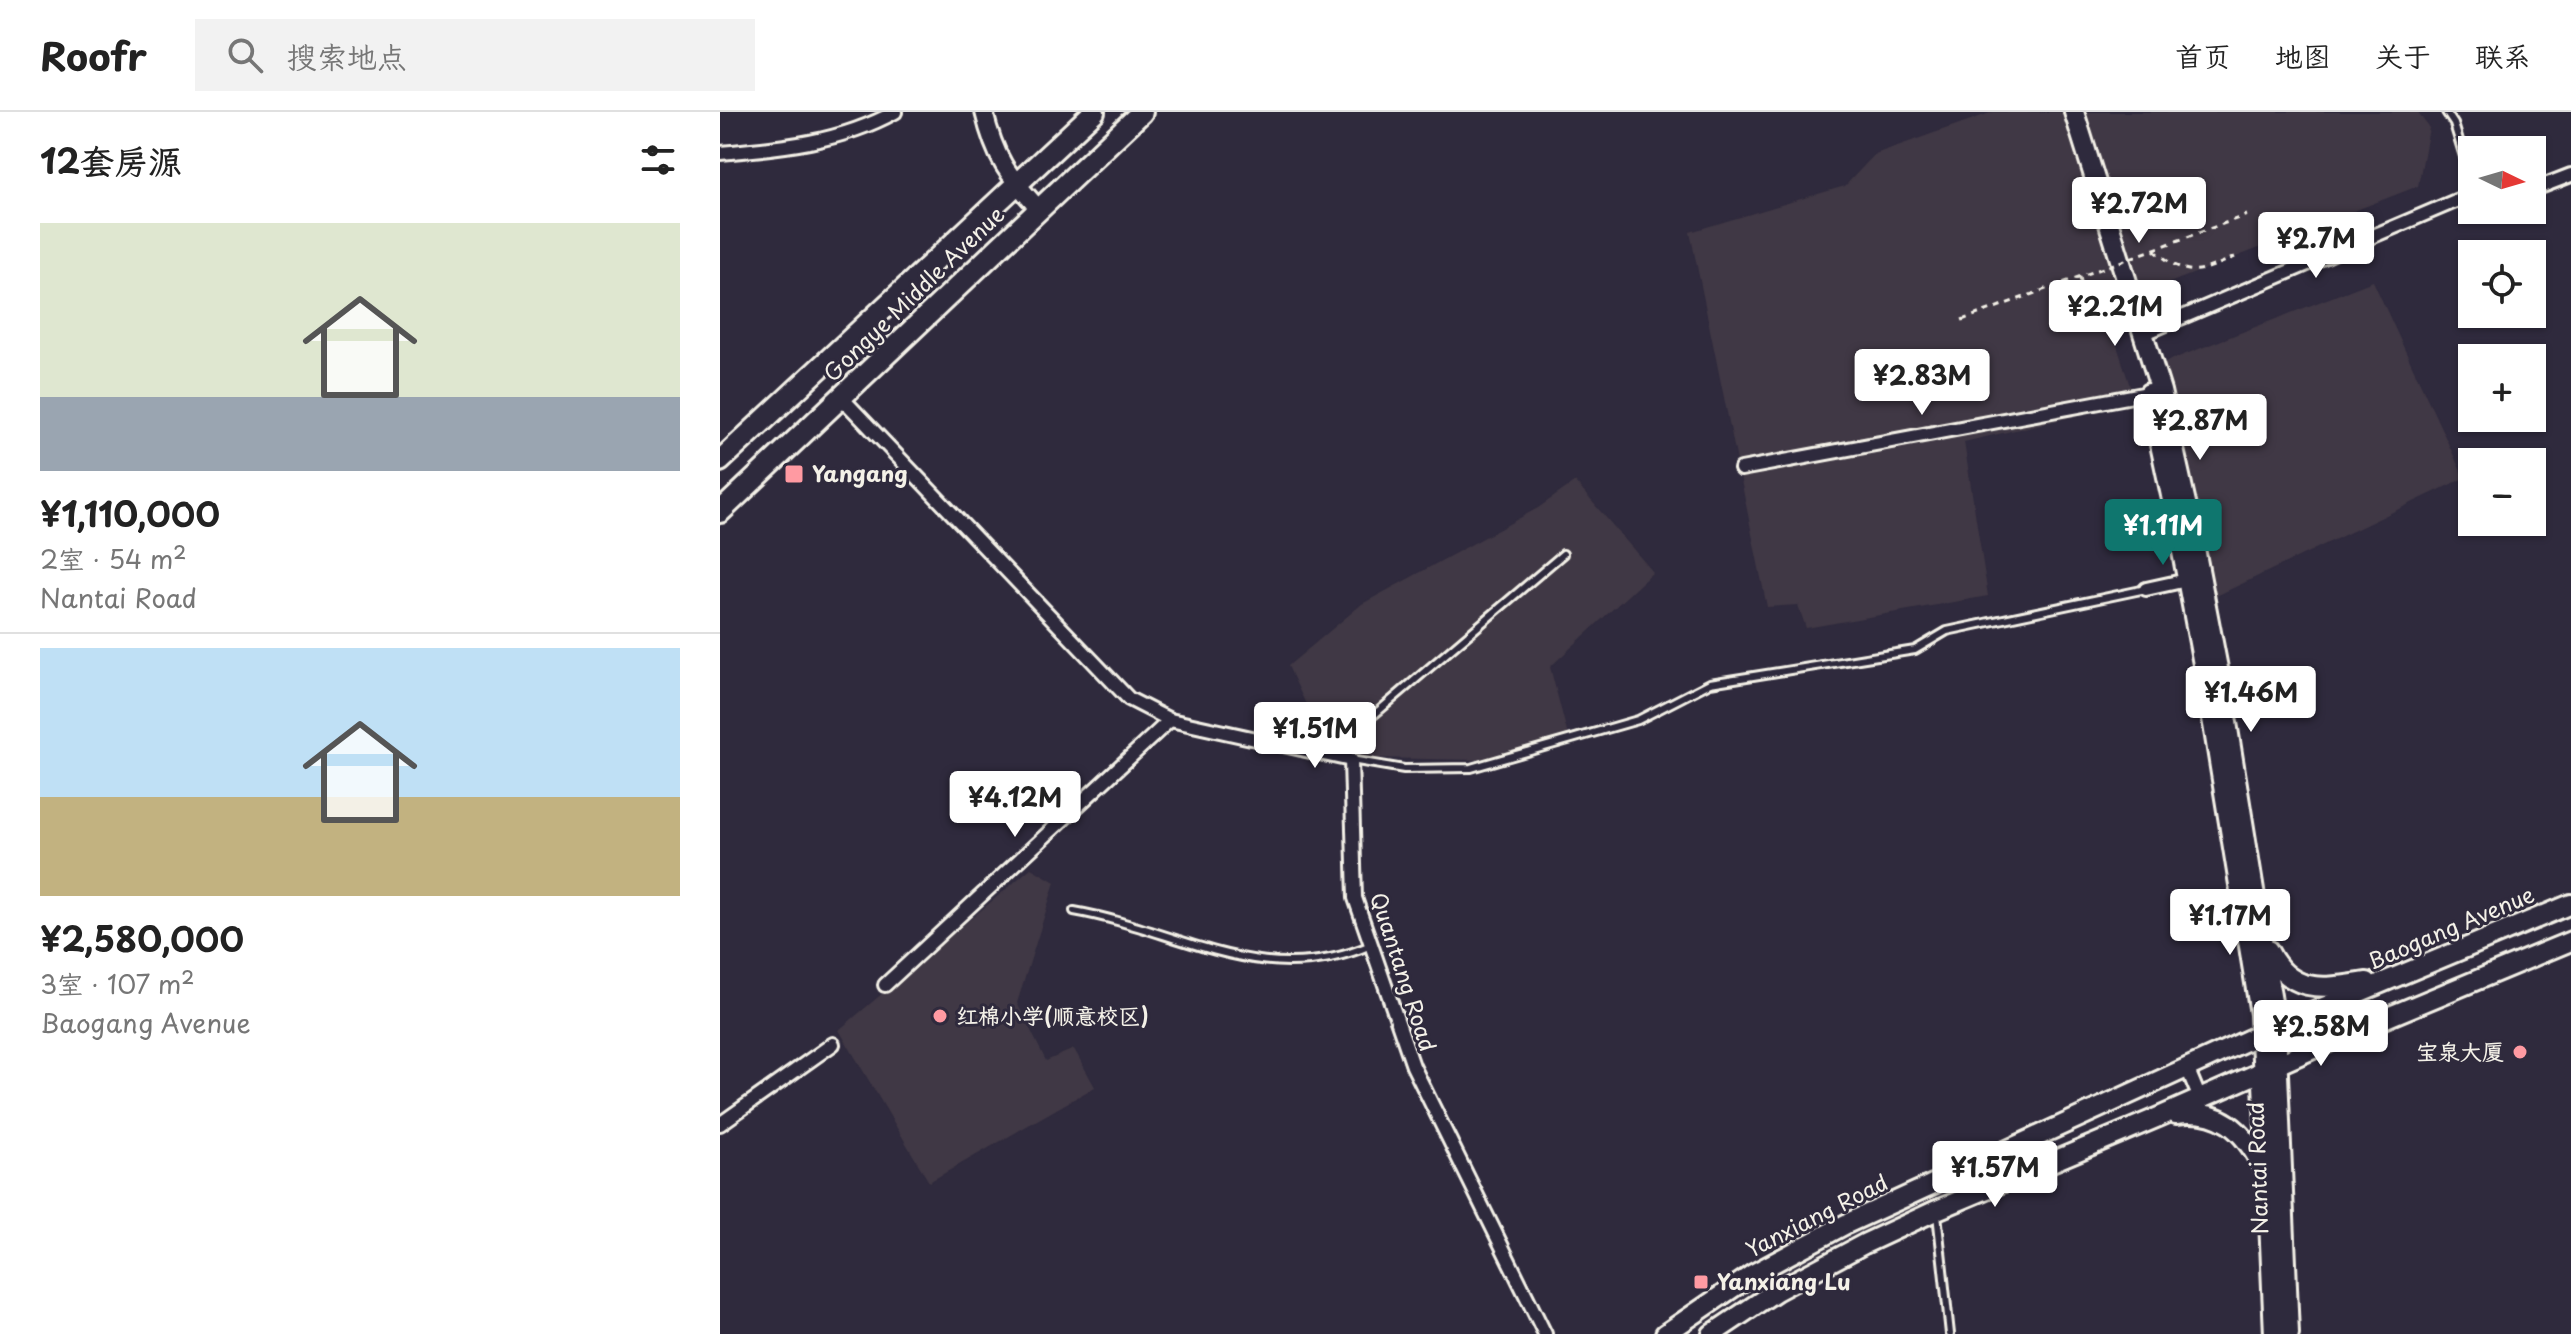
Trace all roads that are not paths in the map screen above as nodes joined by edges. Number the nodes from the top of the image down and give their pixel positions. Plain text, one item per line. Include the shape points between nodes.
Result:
1 (895, 112) edge
2 (984, 112) edge
3 (1094, 112) edge
4 (1142, 112) edge
5 (2061, 112) edge
6 (2074, 112) edge
7 (2446, 112) edge
8 (2458, 137) edge
9 (720, 153) edge
10 (2571, 175) edge
11 (1016, 184) junction
12 (2546, 185) edge
13 (2458, 200) edge
14 (1038, 208) junction
15 (2145, 333) junction
16 (2155, 392) junction
17 (841, 397) junction
18 (720, 461) edge
19 (1741, 469) dead end
20 (720, 512) edge
21 (1563, 554) dead end
22 (2187, 580) junction
23 (2146, 589) joint
24 (1170, 720) junction
25 (1328, 754) junction
26 (1351, 760) junction
27 (2571, 904) edge
28 (1074, 911) dead end
29 (2263, 940) junction
30 (2571, 941) edge
31 (1371, 945) junction
32 (2393, 979) junction
33 (885, 985) dead end
34 (2337, 1002) junction
35 (2269, 1031) junction
36 (2347, 1034) junction
37 (833, 1044) dead end
38 (2271, 1067) junction
39 (2188, 1070) junction
40 (2200, 1099) junction
41 (2161, 1116) junction
42 (720, 1124) edge
43 (2266, 1173) junction
44 (1937, 1210) junction
45 (1545, 1334) edge
46 (1665, 1334) edge
47 (1712, 1334) edge
48 (1950, 1334) edge
49 (2274, 1334) edge
50 (2289, 1334) edge

1 - 9 street via 871,125 793,147
2 - 11 street via 997,155
3 - 11 main road
4 - 14 main road, Gongye Middle Avenue
5 - 16 main road, Nantai Road
6 - 15 main road, Nantai Road
7 - 8 lane
10 - 12 street
11 - 14 street
11 - 18 main road
13 - 15 street
14 - 17 main road, Gongye Middle Avenue
15 - 16 main road, Nantai Road
16 - 19 street
16 - 22 main road, Nantai Road
16 - 29 main road, Nantai Road via 2180,469
17 - 20 main road, Gongye Middle Avenue
17 - 24 street via 1129,699
21 - 25 lane
22 - 23 street
22 - 35 main road, Nantai Road
23 - 26 lane via 1947,631 1915,650 1710,683 1638,720 1471,768 1404,769
24 - 25 street
24 - 33 street
25 - 26 street
26 - 31 street, Quantang Road via 1355,898
27 - 32 main road, Baogang Avenue
28 - 31 lane via 1260,961 1329,960
29 - 32 main road via 2273,959 2299,984 2328,987
29 - 35 main road, Nantai Road
30 - 36 main road
31 - 45 street, Quantang Road via 1413,1066
32 - 34 main road, Baogang Avenue
34 - 35 main road, Baogang Avenue
34 - 36 street via 2332,1024
35 - 38 main road, Nantai Road
35 - 39 main road, Yanxiang Road
36 - 38 main road
37 - 42 street
38 - 40 main road
38 - 43 main road, Nantai Road
38 - 50 main road, Nantai Road
39 - 40 street
39 - 46 main road, Yanxiang Road via 1805,1244
40 - 41 main road
41 - 43 main road via 2203,1113 2219,1119 2245,1137
41 - 44 main road
43 - 49 main road, Nantai Road
44 - 47 main road via 1776,1291
44 - 48 lane

